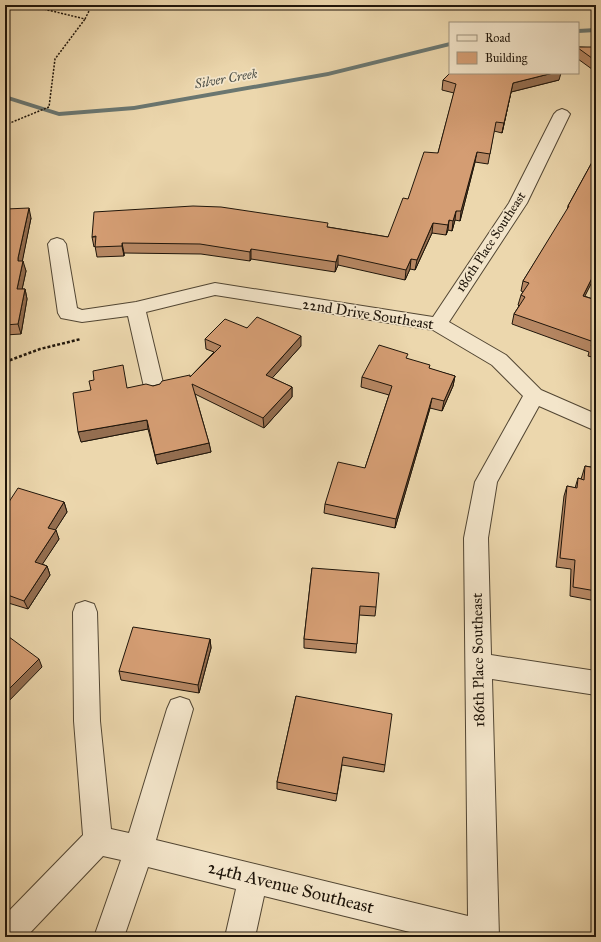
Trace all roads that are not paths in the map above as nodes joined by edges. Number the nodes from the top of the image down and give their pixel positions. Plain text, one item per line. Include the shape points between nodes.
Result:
1 (562, 114) dead end
2 (58, 244) dead end
3 (136, 308) junction
4 (438, 324) junction
5 (154, 386) edge
6 (534, 395) junction
7 (596, 422) edge
8 (85, 612) dead end
9 (478, 665) junction
10 (596, 683) edge
11 (180, 709) dead end
12 (98, 840) junction
13 (139, 850) junction
14 (253, 878) junction
15 (484, 936) edge
16 (5, 937) edge
17 (109, 937) edge
18 (240, 937) edge

1 - 4 street, 186th Place Southeast via 518,203
2 - 3 street, 22nd Drive Southeast via 68,313 82,316
3 - 4 street, 22nd Drive Southeast via 215,289
3 - 5 street
4 - 6 street, 22nd Drive Southeast via 500,360
6 - 7 street, 22nd Drive Southeast
6 - 9 street, 186th Place Southeast via 486,482 476,538
8 - 12 street via 87,721
9 - 10 street
9 - 15 street, 186th Place Southeast
11 - 13 street
12 - 13 street, 24th Avenue Southeast
12 - 16 street
13 - 14 street, 24th Avenue Southeast
13 - 17 street
14 - 15 street, 24th Avenue Southeast
14 - 18 street

